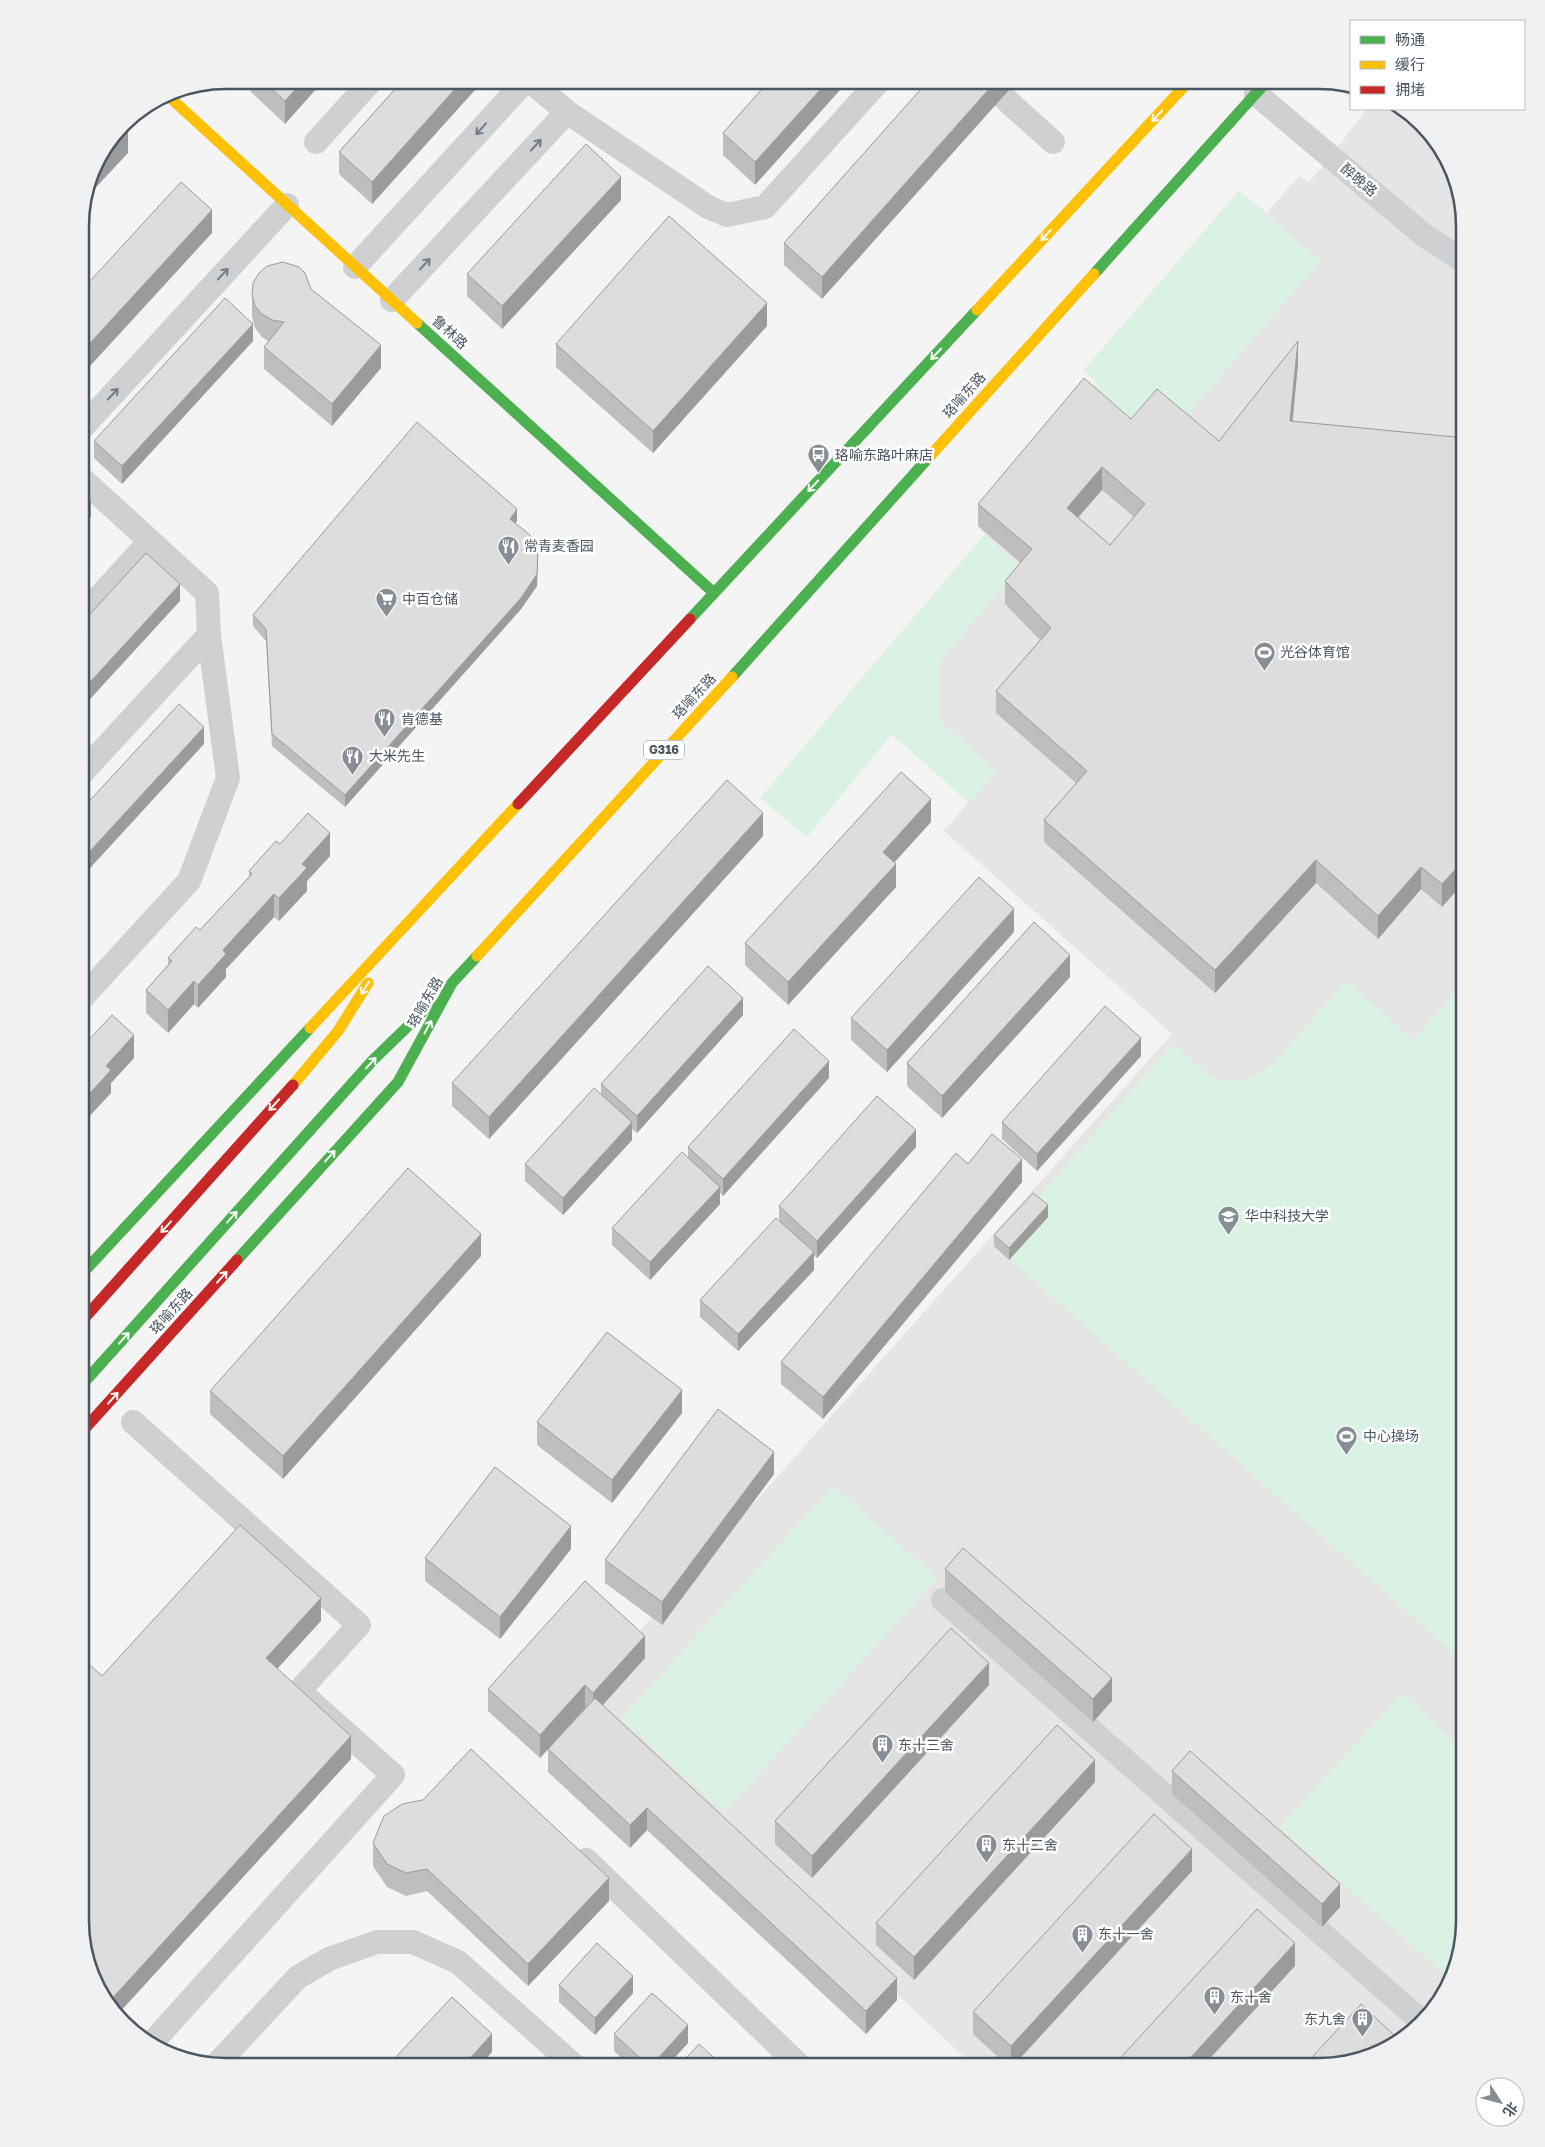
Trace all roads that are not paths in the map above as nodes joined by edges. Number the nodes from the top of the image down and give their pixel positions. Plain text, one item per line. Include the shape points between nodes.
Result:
1 (364, 89) edge
2 (519, 89) edge
3 (538, 89) edge
4 (872, 89) edge
5 (1182, 89) edge
6 (1260, 89) edge
7 (1264, 89) edge
8 (1003, 97) dead end
9 (172, 100) edge
10 (567, 112) junction
11 (316, 142) dead end
12 (1053, 142) dead end
13 (287, 205) junction
14 (1456, 256) edge
15 (355, 267) junction
16 (392, 300) junction
17 (89, 420) edge
18 (89, 485) edge
19 (150, 541) junction
20 (714, 593) junction
21 (89, 608) edge
22 (209, 635) junction
23 (89, 765) edge
24 (400, 932) junction
25 (452, 983) junction
26 (89, 990) edge
27 (89, 1266) edge
28 (89, 1313) edge
29 (89, 1378) edge
30 (133, 1422) dead end
31 (89, 1424) edge
32 (943, 1600) dead end
33 (568, 1842) edge
34 (1417, 2017) edge
35 (156, 2039) edge
36 (222, 2058) edge
37 (566, 2058) edge
38 (791, 2058) edge

1 - 11 street
2 -> 15 street
3 - 10 street
4 - 10 street via 765,207 726,215 708,207
5 -> 20 main road
6 - 25 main road, 珞喻东路 / G316
7 - 14 street, 醉晚路 via 1424,236
8 - 12 street
9 - 13 main road, 鲁林路
16 -> 10 street
13 - 15 main road, 鲁林路
17 -> 13 street
15 - 16 main road, 鲁林路
16 - 20 main road, 鲁林路
18 - 19 street
19 - 21 street
19 - 22 street via 207,593
20 - 24 main road
22 - 23 street
22 - 26 street via 228,778 189,880
24 - 27 main road
24 -> 28 main road via 338,1031 307,1069
29 -> 25 main road via 373,1060
31 -> 25 main road, 珞喻东路 / G316 via 398,1082
30 - 35 street via 359,1625 299,1691 393,1775
32 - 34 street
33 - 38 street
36 - 37 street via 298,1977 329,1958 378,1942 413,1942 458,1962

